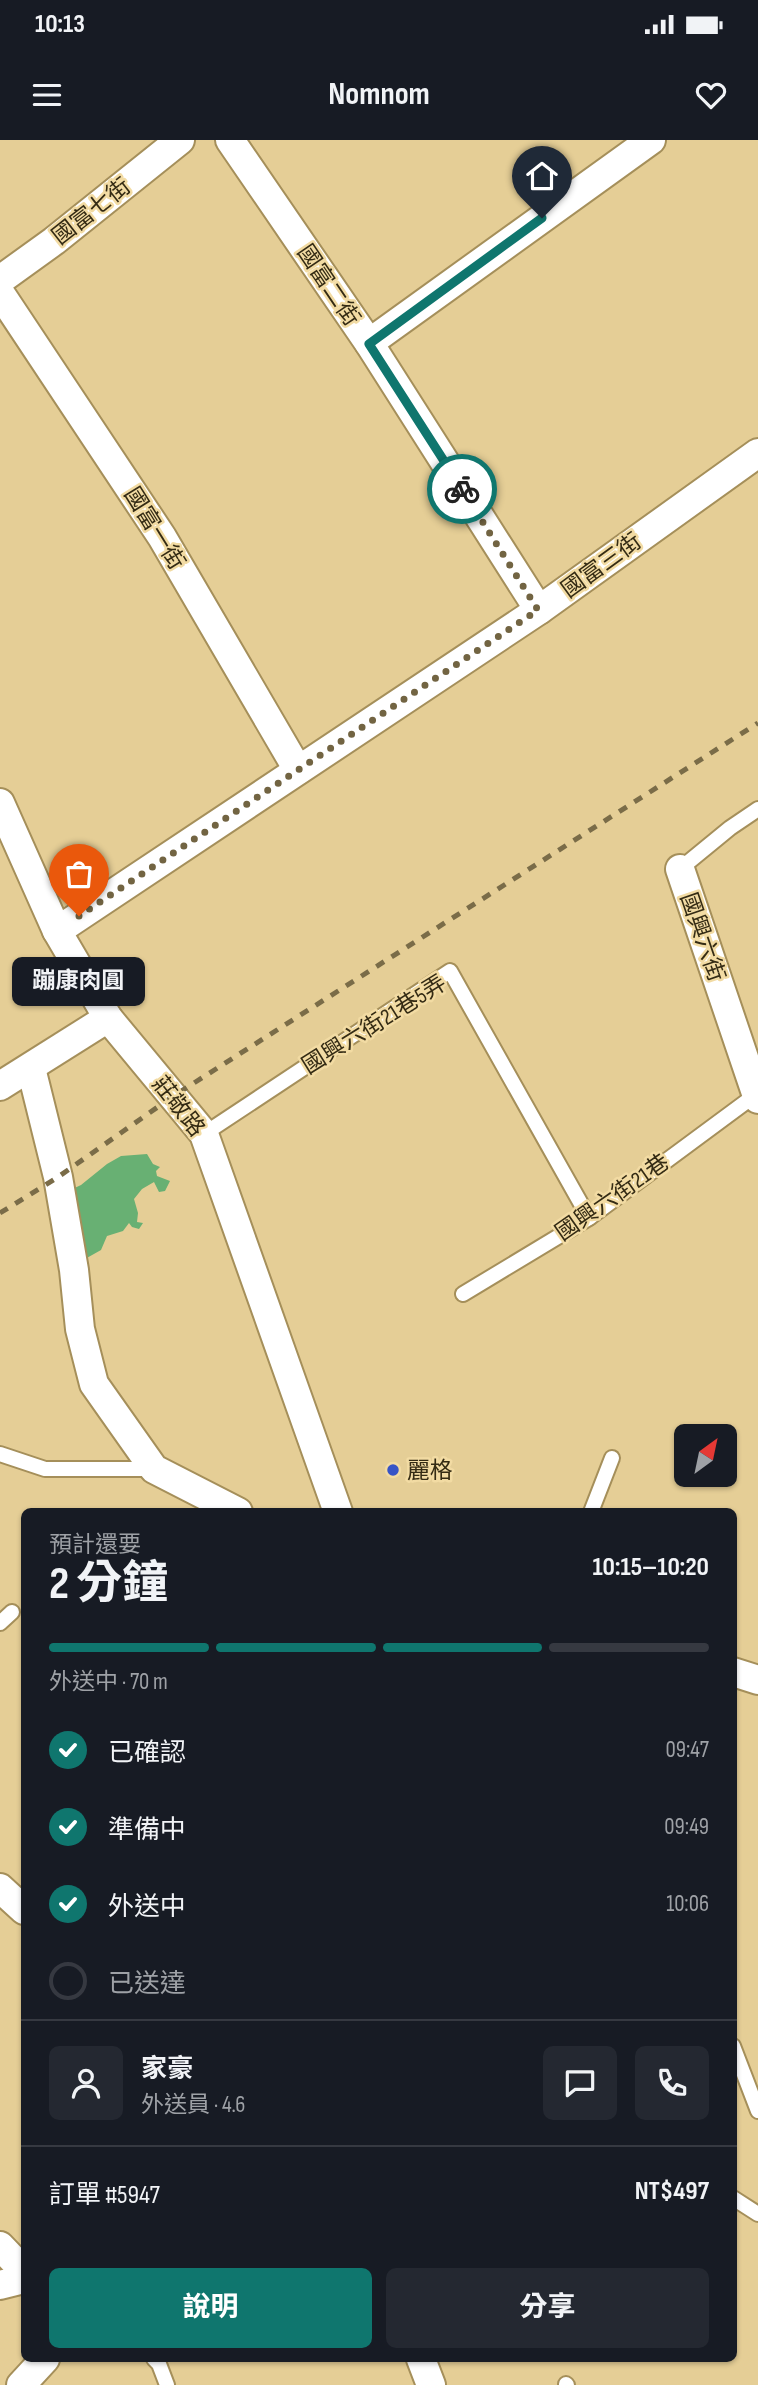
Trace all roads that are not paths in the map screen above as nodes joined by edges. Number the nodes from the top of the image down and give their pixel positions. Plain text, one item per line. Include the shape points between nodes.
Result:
1 (180, 140) edge
2 (230, 140) edge
3 (651, 140) edge
4 (0, 280) edge
5 (0, 293) edge
6 (369, 344) junction
7 (758, 453) edge
8 (538, 610) junction
9 (298, 770) junction
10 (0, 803) edge
11 (758, 809) edge
12 (680, 869) joint
13 (57, 931) junction
14 (108, 1018) junction
15 (32, 1068) junction
16 (0, 1086) edge
17 (757, 1095) edge
18 (204, 1134) junction
19 (589, 1218) junction
20 (463, 1294) dead end
21 (0, 1454) edge
22 (612, 1458) dead end
23 (154, 1469) junction
24 (230, 1508) edge
25 (337, 1508) edge
26 (593, 1508) edge
27 (12, 1612) dead end
28 (0, 1623) edge
29 (737, 1673) edge
30 (758, 1680) edge
31 (1, 1891) edge
32 (21, 1908) edge
33 (737, 2056) edge
34 (758, 2111) edge
35 (737, 2201) edge
36 (758, 2214) edge
37 (0, 2246) edge
38 (21, 2267) edge
39 (21, 2280) edge
40 (0, 2285) edge
41 (42, 2362) edge
42 (157, 2362) edge
43 (422, 2362) edge
44 (21, 2385) edge
45 (167, 2385) edge
46 (431, 2385) edge

1 - 4 street, 國富七街
2 - 6 street, 國富二街
3 - 6 street
5 - 9 street, 國富一街 via 162,537
6 - 8 street, 國富二街
7 - 8 street, 國富三街
8 - 9 street, 國富三街
9 - 13 street, 國富三街
10 - 13 street, 莊敬路
11 - 12 lane, 國興六街
12 - 17 street, 國興六街
13 - 14 street, 莊敬路
14 - 15 street
14 - 18 street, 莊敬路
15 - 16 street
15 - 23 street via 58,1177 80,1329 94,1384
17 - 19 lane, 國興六街21巷
18 - 19 lane, 國興六街21巷5弄 via 450,971
18 - 25 street, 莊敬路
19 - 20 lane, 國興六街21巷
21 - 23 lane via 45,1469
22 - 26 lane
23 - 24 street
27 - 28 lane
29 - 30 street
31 - 32 street
33 - 34 lane
35 - 36 lane
37 - 38 street
39 - 40 street
41 - 44 street
42 - 45 lane
43 - 46 street

